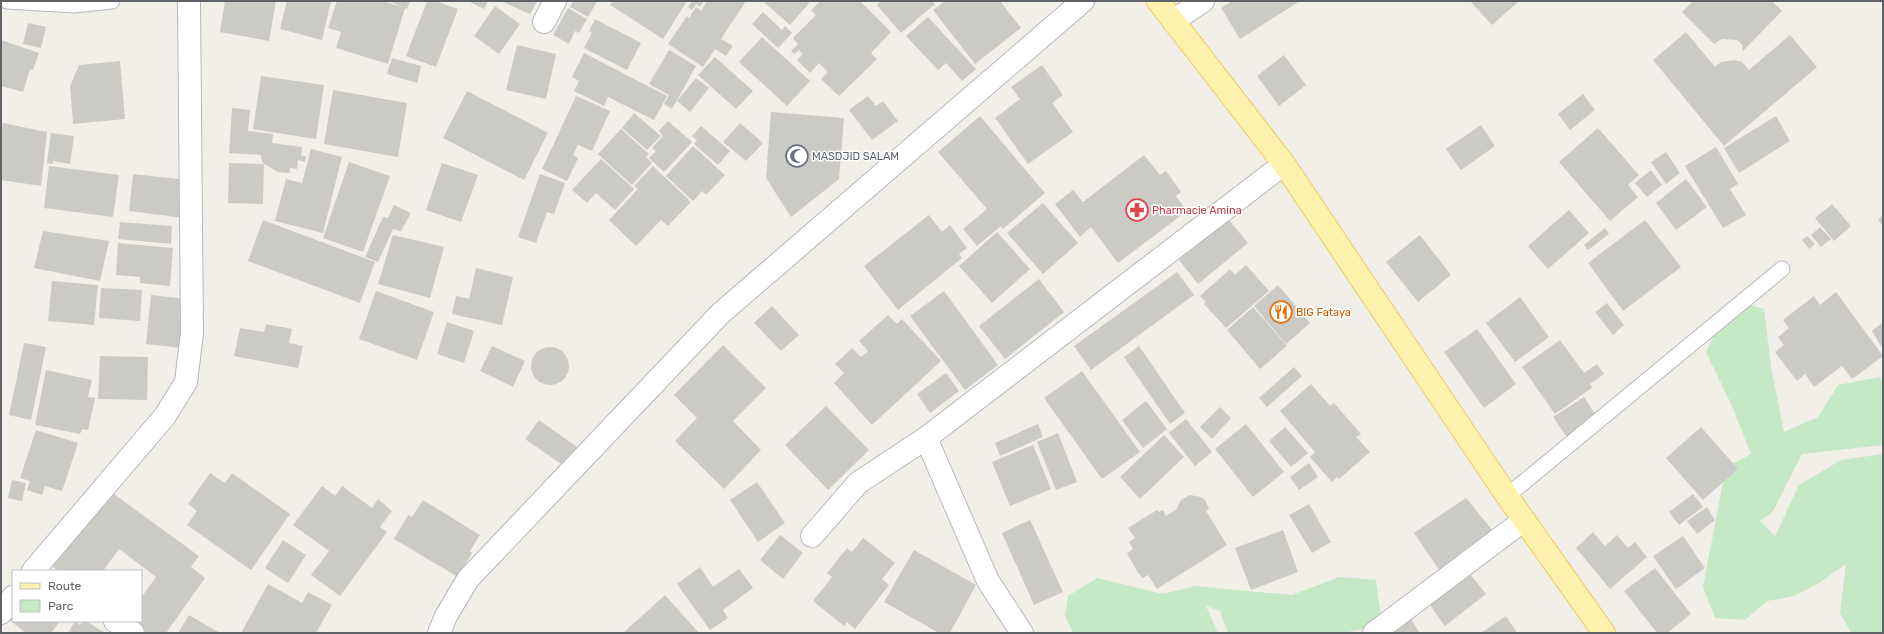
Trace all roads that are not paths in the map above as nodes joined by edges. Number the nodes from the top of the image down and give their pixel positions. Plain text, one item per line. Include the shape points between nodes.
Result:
1 (7, 1) edge
2 (112, 1) edge
3 (188, 1) edge
4 (555, 1) edge
5 (1083, 1) edge
6 (1158, 1) edge
7 (1203, 1) edge
8 (544, 22) dead end
9 (1173, 22) junction
10 (1284, 164) junction
11 (1782, 269) dead end
12 (926, 438) junction
13 (1507, 496) junction
14 (1524, 520) junction
15 (812, 536) dead end
16 (37, 570) edge
17 (12, 598) edge
18 (1, 613) edge
19 (116, 622) edge
20 (132, 633) edge
21 (439, 633) edge
22 (1022, 633) edge
23 (1374, 633) edge
24 (1604, 633) edge

1 - 2 lane via 74,5
3 - 16 street via 192,333 186,382 165,416
4 - 8 street
5 - 21 street via 721,313 468,579
6 - 9 main road
7 - 9 street
9 - 10 main road
10 - 12 street
10 - 13 main road
11 - 13 lane
12 - 15 street via 858,483
12 - 22 street via 988,581
13 - 14 main road
14 - 23 street
14 - 24 main road
17 - 18 street
19 - 20 street

